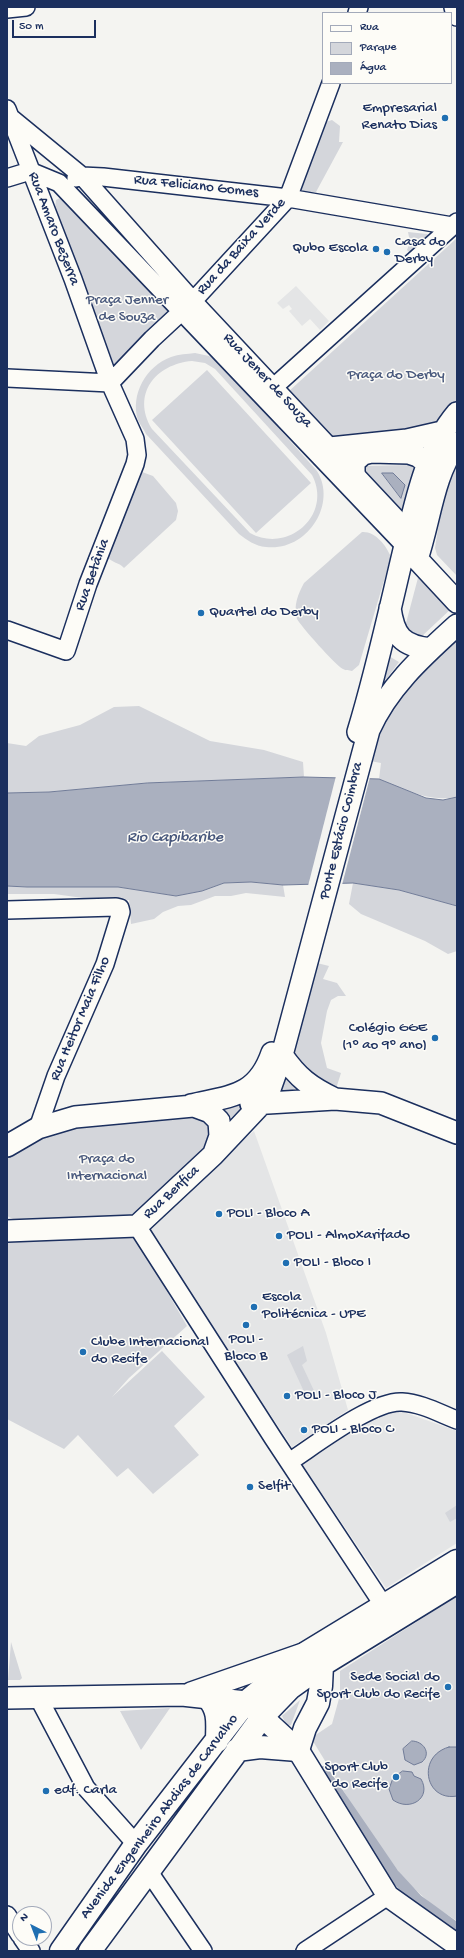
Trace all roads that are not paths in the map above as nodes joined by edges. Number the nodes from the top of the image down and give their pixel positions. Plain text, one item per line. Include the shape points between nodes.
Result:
1 (26, 7) edge
2 (455, 7) edge
3 (7, 9) edge
4 (457, 15) edge
5 (331, 84) edge
6 (9, 113) edge
7 (30, 171) junction
8 (82, 176) junction
9 (7, 178) edge
10 (59, 183) junction
11 (288, 198) junction
12 (454, 224) edge
13 (187, 306) junction
14 (7, 378) edge
15 (110, 383) junction
16 (268, 393) junction
17 (457, 413) edge
18 (450, 437) edge
19 (135, 439) joint
20 (330, 448) junction
21 (428, 464) junction
22 (354, 474) junction
23 (413, 545) junction
24 (457, 582) edge
25 (457, 602) edge
26 (390, 607) junction
27 (457, 625) edge
28 (7, 630) edge
29 (431, 649) junction
30 (362, 735) junction
31 (7, 910) edge
32 (313, 925) junction
33 (282, 1055) junction
34 (335, 1099) junction
35 (262, 1103) junction
36 (191, 1105) junction
37 (38, 1128) junction
38 (457, 1133) edge
39 (7, 1146) edge
40 (213, 1155) junction
41 (137, 1226) junction
42 (8, 1231) edge
43 (457, 1420) edge
44 (289, 1462) junction
45 (457, 1561) edge
46 (457, 1582) edge
47 (384, 1606) junction
48 (314, 1659) junction
49 (182, 1695) junction
50 (7, 1698) edge
51 (38, 1698) junction
52 (208, 1698) junction
53 (246, 1702) junction
54 (263, 1716) junction
55 (227, 1745) junction
56 (298, 1750) junction
57 (136, 1844) junction
58 (149, 1872) junction
59 (388, 1896) junction
60 (457, 1945) edge
61 (312, 1949) edge
62 (61, 1951) edge
63 (90, 1951) edge
64 (204, 1951) edge

1 - 3 street
2 - 4 main road
5 - 11 street, Rua da Baixa Verde
6 - 7 street, Rua Amaro Bezerra
6 - 8 street, Rua Jener de Souza
7 - 9 street
7 - 10 street, Rua Jener de Souza
7 - 15 street, Rua Amaro Bezerra via 73,279
8 - 10 street
8 - 11 street, Rua Feliciano Gomes
8 - 13 street, Rua Jener de Souza
10 - 13 street, Rua Jener de Souza
11 - 12 street, Rua Feliciano Gomes
11 - 13 street, Rua da Baixa Verde
12 - 16 street
13 - 15 street, Rua da Baixa Verde
13 - 16 street, Rua Jener de Souza
14 - 15 street
15 - 19 street, Rua Amaro Bezerra
16 - 20 street, Rua Jener de Souza
16 - 23 street, Rua Jener de Souza
17 - 18 main road
18 - 20 main road
18 - 21 main road via 433,448
18 - 23 main road via 448,455
19 - 28 street, Rua Betânia via 135,464 88,584 66,651
20 - 22 street, Rua Jener de Souza
21 - 22 main road via 409,452 371,452 363,454 354,462
21 - 23 main road
22 - 23 street, Rua Jener de Souza
23 - 24 main road, Rua Jener de Souza
23 - 25 main road, Rua Jener de Souza
23 - 26 main road
26 - 29 main road via 392,623 398,635 419,647
26 - 30 main road
27 - 29 main road
29 - 30 main road via 389,694
30 - 32 main road, Ponte Estácio Coimbra
31 - 37 street, Rua Heitor Maia Filho via 116,907 120,908 121,912 105,964 56,1076
32 - 33 main road, Rua Benfica
32 - 36 main road via 274,1046 255,1084 243,1093
33 - 34 main road via 301,1079
33 - 35 main road, Rua Benfica
34 - 35 main road
34 - 38 main road via 381,1103
35 - 36 main road
35 - 40 main road, Rua Benfica
36 - 37 main road via 87,1114
36 - 40 main road via 210,1112 219,1121 220,1136
37 - 39 main road
40 - 41 main road, Rua Benfica
41 - 42 main road, Rua Benfica
41 - 44 street
43 - 44 street via 423,1406 401,1402 381,1406 357,1418
44 - 47 street
45 - 47 highway
46 - 48 highway
47 - 48 highway
48 - 49 main road
48 - 53 highway, Avenida Engenheiro Abdias de Carvalho
48 - 54 highway, Avenida Engenheiro Abdias de Carvalho
48 - 56 highway via 321,1686 318,1703 305,1728
49 - 51 main road
49 - 52 main road
50 - 51 main road
51 - 57 street via 86,1788
52 - 53 main road
52 - 55 highway via 217,1711
53 - 54 main road
53 - 55 highway, Avenida Engenheiro Abdias de Carvalho
54 - 55 highway, Avenida Engenheiro Abdias de Carvalho
54 - 56 main road
55 - 56 highway
55 - 57 highway, Avenida Engenheiro Abdias de Carvalho
55 - 58 highway, Avenida Engenheiro Abdias de Carvalho
56 - 59 main road
57 - 62 highway, Avenida Engenheiro Abdias de Carvalho
58 - 63 highway, Avenida Engenheiro Abdias de Carvalho
58 - 64 street
59 - 60 main road
59 - 61 street

